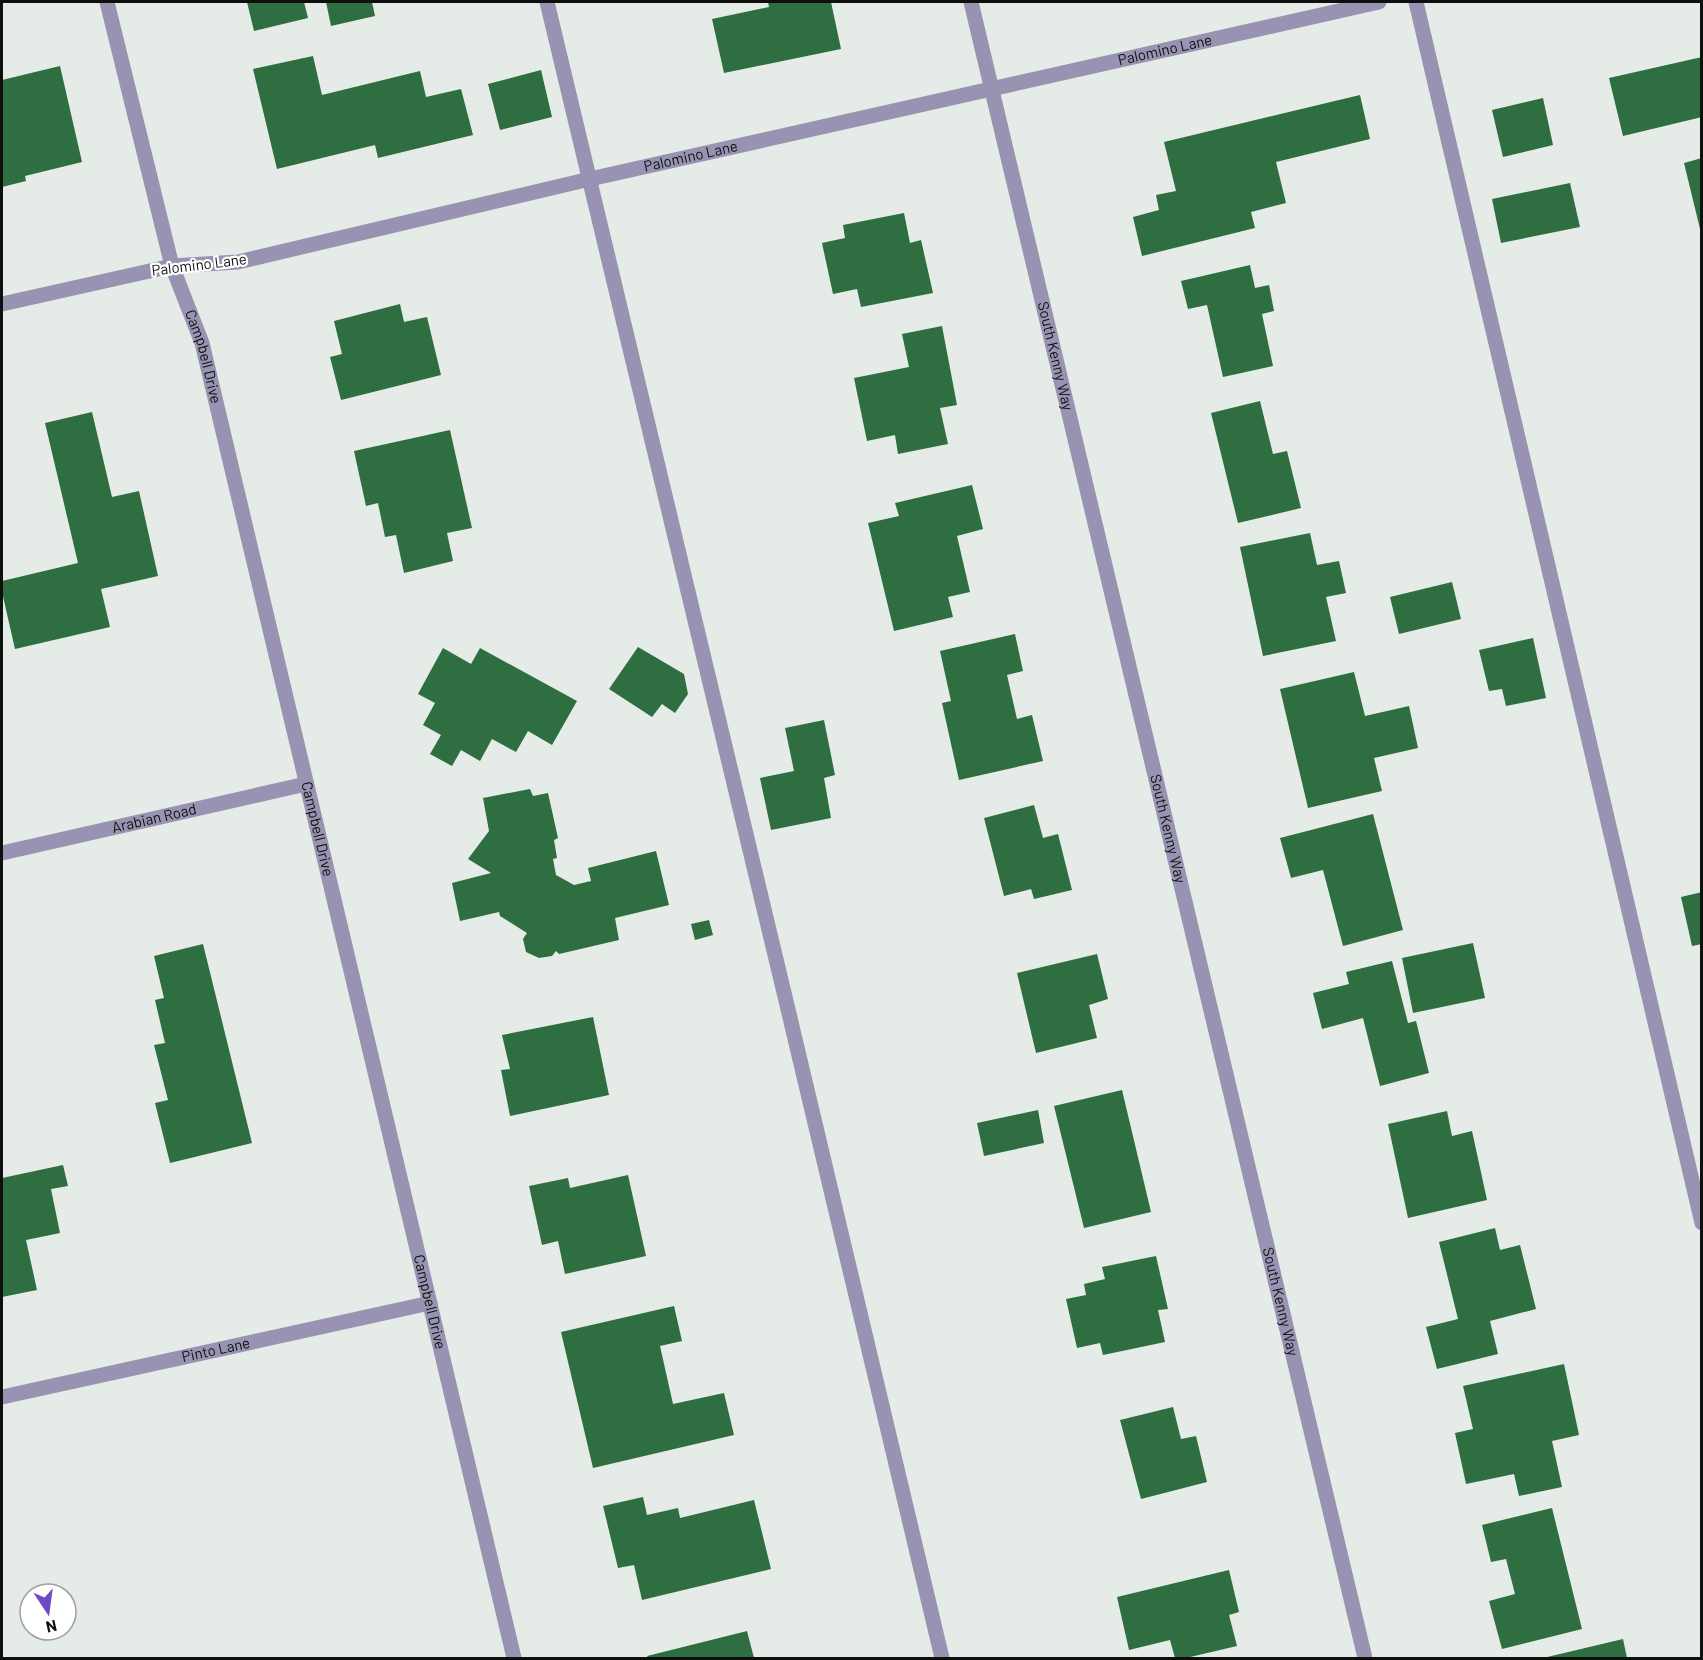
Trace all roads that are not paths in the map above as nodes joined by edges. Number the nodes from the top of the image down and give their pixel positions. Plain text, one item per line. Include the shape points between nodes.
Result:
1 (107, 2) edge
2 (547, 2) edge
3 (971, 2) edge
4 (1379, 2) edge
5 (1416, 2) edge
6 (992, 89) junction
7 (590, 179) junction
8 (172, 266) junction
9 (2, 304) edge
10 (306, 784) junction
11 (2, 853) edge
12 (1701, 1223) edge
13 (430, 1303) junction
14 (2, 1397) edge
15 (514, 1659) edge
16 (942, 1659) edge
17 (1365, 1659) edge

1 - 8 street, Campbell Drive
2 - 7 street
3 - 6 street, South Kenny Way
4 - 6 street, Palomino Lane
5 - 12 street
6 - 7 street, Palomino Lane
6 - 17 street, South Kenny Way
7 - 8 street, Palomino Lane via 238,262
7 - 16 street
8 - 9 street, Palomino Lane
8 - 10 street, Campbell Drive via 202,343
10 - 11 street, Arabian Road
10 - 13 street, Campbell Drive
13 - 14 street, Pinto Lane
13 - 15 street, Campbell Drive

